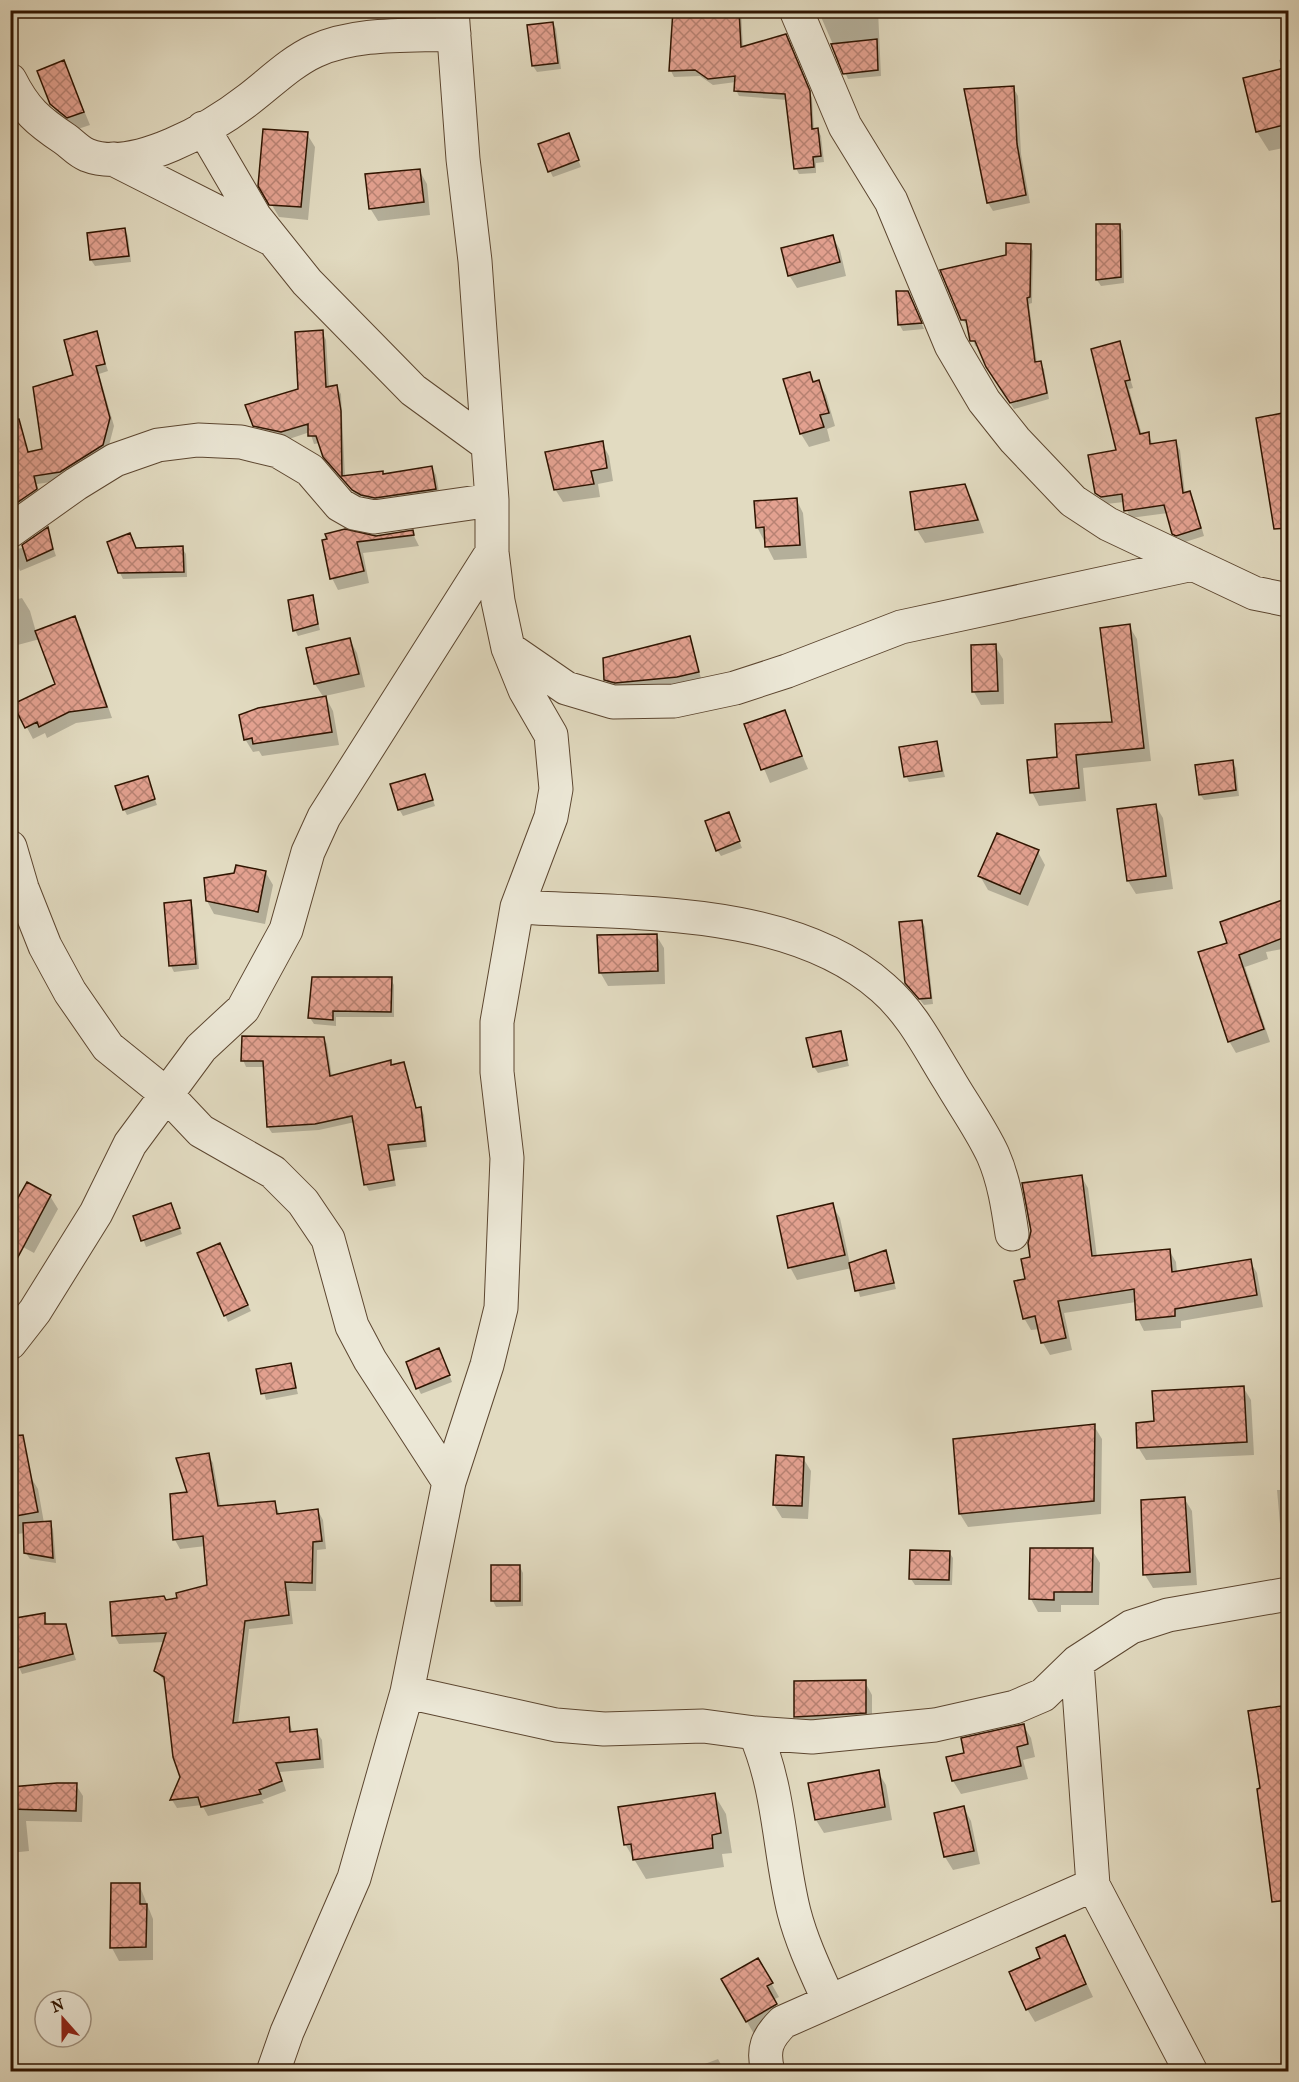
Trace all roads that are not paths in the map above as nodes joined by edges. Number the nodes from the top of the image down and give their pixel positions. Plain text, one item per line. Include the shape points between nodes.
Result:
1 (796, 10) edge
2 (453, 22) edge
3 (10, 80) edge
4 (203, 128) junction
5 (113, 159) junction
6 (274, 240) junction
7 (487, 444) junction
8 (492, 500) junction
9 (10, 531) edge
10 (492, 552) junction
11 (1193, 564) junction
12 (1287, 607) edge
13 (508, 648) junction
14 (10, 847) edge
15 (517, 908) junction
16 (165, 1093) junction
17 (1012, 1234) dead end
18 (10, 1343) edge
19 (449, 1482) junction
20 (1288, 1594) edge
21 (1077, 1662) junction
22 (407, 1692) junction
23 (755, 1733) junction
24 (1093, 1885) junction
25 (829, 2001) junction
26 (273, 2072) edge
27 (768, 2072) edge
28 (1191, 2072) edge

1 - 11 street via 845,126 891,201 951,345 984,401 1073,501 1108,524
2 - 4 street via 338,42 314,51 229,115
2 - 7 street
3 - 5 street via 22,104 37,120 87,155
4 - 5 street via 162,149
4 - 6 street via 255,217
5 - 6 street
6 - 7 street via 307,282 413,390
7 - 8 street
8 - 9 street via 374,517 354,513 340,506 310,470 278,451 241,442 198,440 158,445 116,460 76,483
8 - 10 street
10 - 13 street
10 - 16 street via 324,817 308,852 286,930 243,1009 201,1048
11 - 12 street
11 - 13 street via 901,627 787,672 674,701 613,702 566,688
13 - 15 street via 525,690 551,735 555,759 556,789 550,817
14 - 16 street via 33,918 70,992 108,1047
15 - 17 street via 704,919 747,926 845,960 884,988 915,1024 993,1154 1006,1195
15 - 19 street via 497,1022 497,1072 507,1158 501,1308
16 - 18 street via 130,1144 96,1213 35,1311
16 - 19 street via 201,1131 273,1172 303,1202 328,1239 352,1326
19 - 22 street
20 - 21 street via 1168,1615 1131,1627
21 - 23 street via 1043,1695 935,1725 812,1737
21 - 24 street
22 - 23 street via 556,1725 604,1729 704,1726
22 - 26 street via 354,1878
23 - 25 street via 774,1792 794,1911 804,1947
24 - 25 street
24 - 28 street
25 - 27 street via 783,2022 770,2035 764,2050

